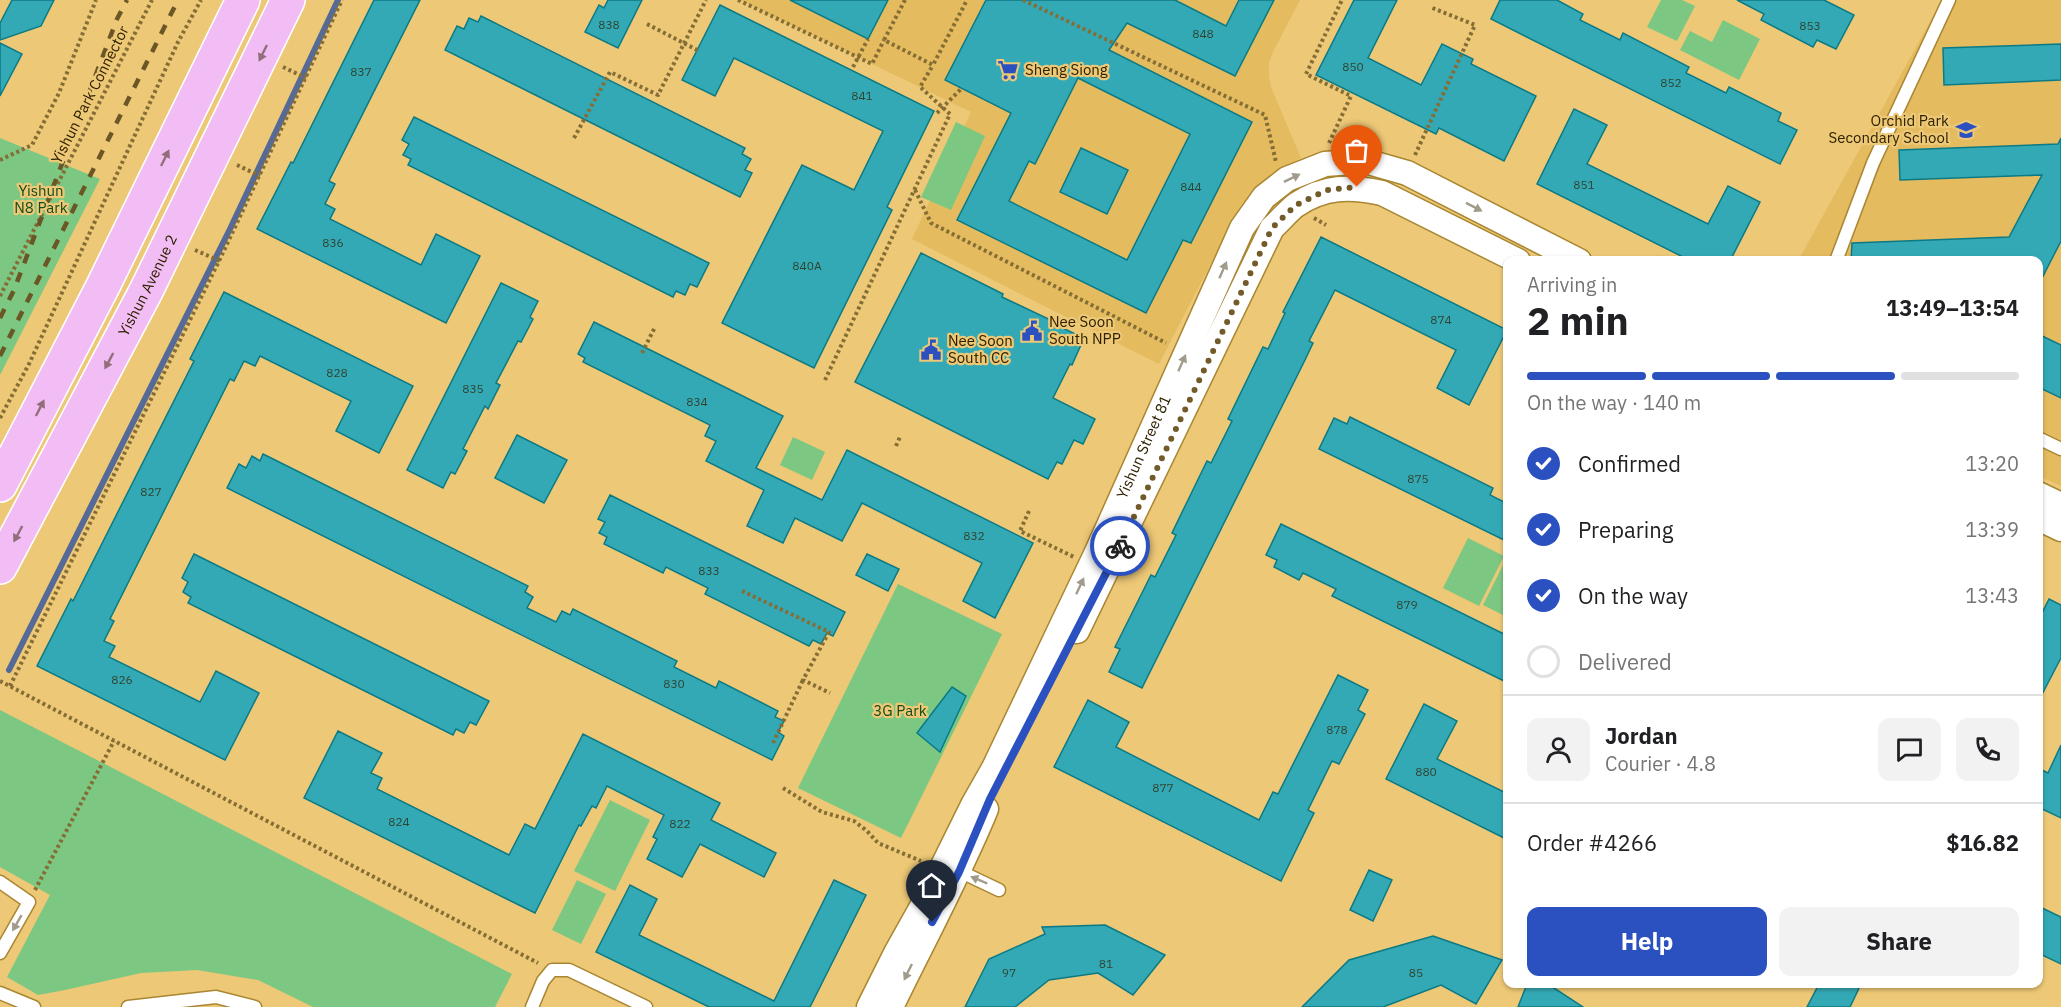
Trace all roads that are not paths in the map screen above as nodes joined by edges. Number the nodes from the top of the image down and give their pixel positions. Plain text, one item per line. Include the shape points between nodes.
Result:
1 (243, 0) edge
2 (288, 0) edge
3 (1949, 0) edge
4 (137, 215) junction
5 (184, 242) junction
6 (1508, 256) edge
7 (1569, 256) edge
8 (1838, 256) edge
9 (1174, 407) junction
10 (2043, 440) edge
11 (2061, 449) edge
12 (0, 485) edge
13 (2043, 496) edge
14 (2061, 505) edge
15 (2043, 521) edge
16 (2061, 529) edge
17 (0, 567) edge
18 (944, 866) junction
19 (0, 882) edge
20 (999, 890) dead end
21 (936, 897) junction
22 (0, 953) edge
23 (0, 993) edge
24 (34, 1007) edge
25 (128, 1007) edge
26 (255, 1007) edge
27 (532, 1007) edge
28 (646, 1007) edge
29 (869, 1007) edge
30 (891, 1007) edge

4 -> 1 main road
2 -> 5 main road, Yishun Avenue 2
3 - 8 lane via 1872,163
4 - 5 main road via 151,199 161,196 171,200
12 -> 4 main road
5 -> 17 main road, Yishun Avenue 2 via 146,291
6 - 9 street, Yishun Street 81 via 1382,193 1357,187 1327,190 1296,205 1272,228
9 -> 7 street, Yishun Street 81 via 1248,216 1287,179 1325,164 1365,161 1407,173
9 - 18 street, Yishun Street 81 via 963,843
10 - 11 lane
13 - 14 street
15 - 16 street
20 -> 18 lane
18 - 21 street, Yishun Street 81
19 -> 22 lane via 29,902
21 - 29 street, Yishun Street 81 via 896,953
21 -> 30 street, Yishun Street 81
23 - 24 lane
25 - 26 lane via 216,997
27 - 28 lane via 552,970 569,970

